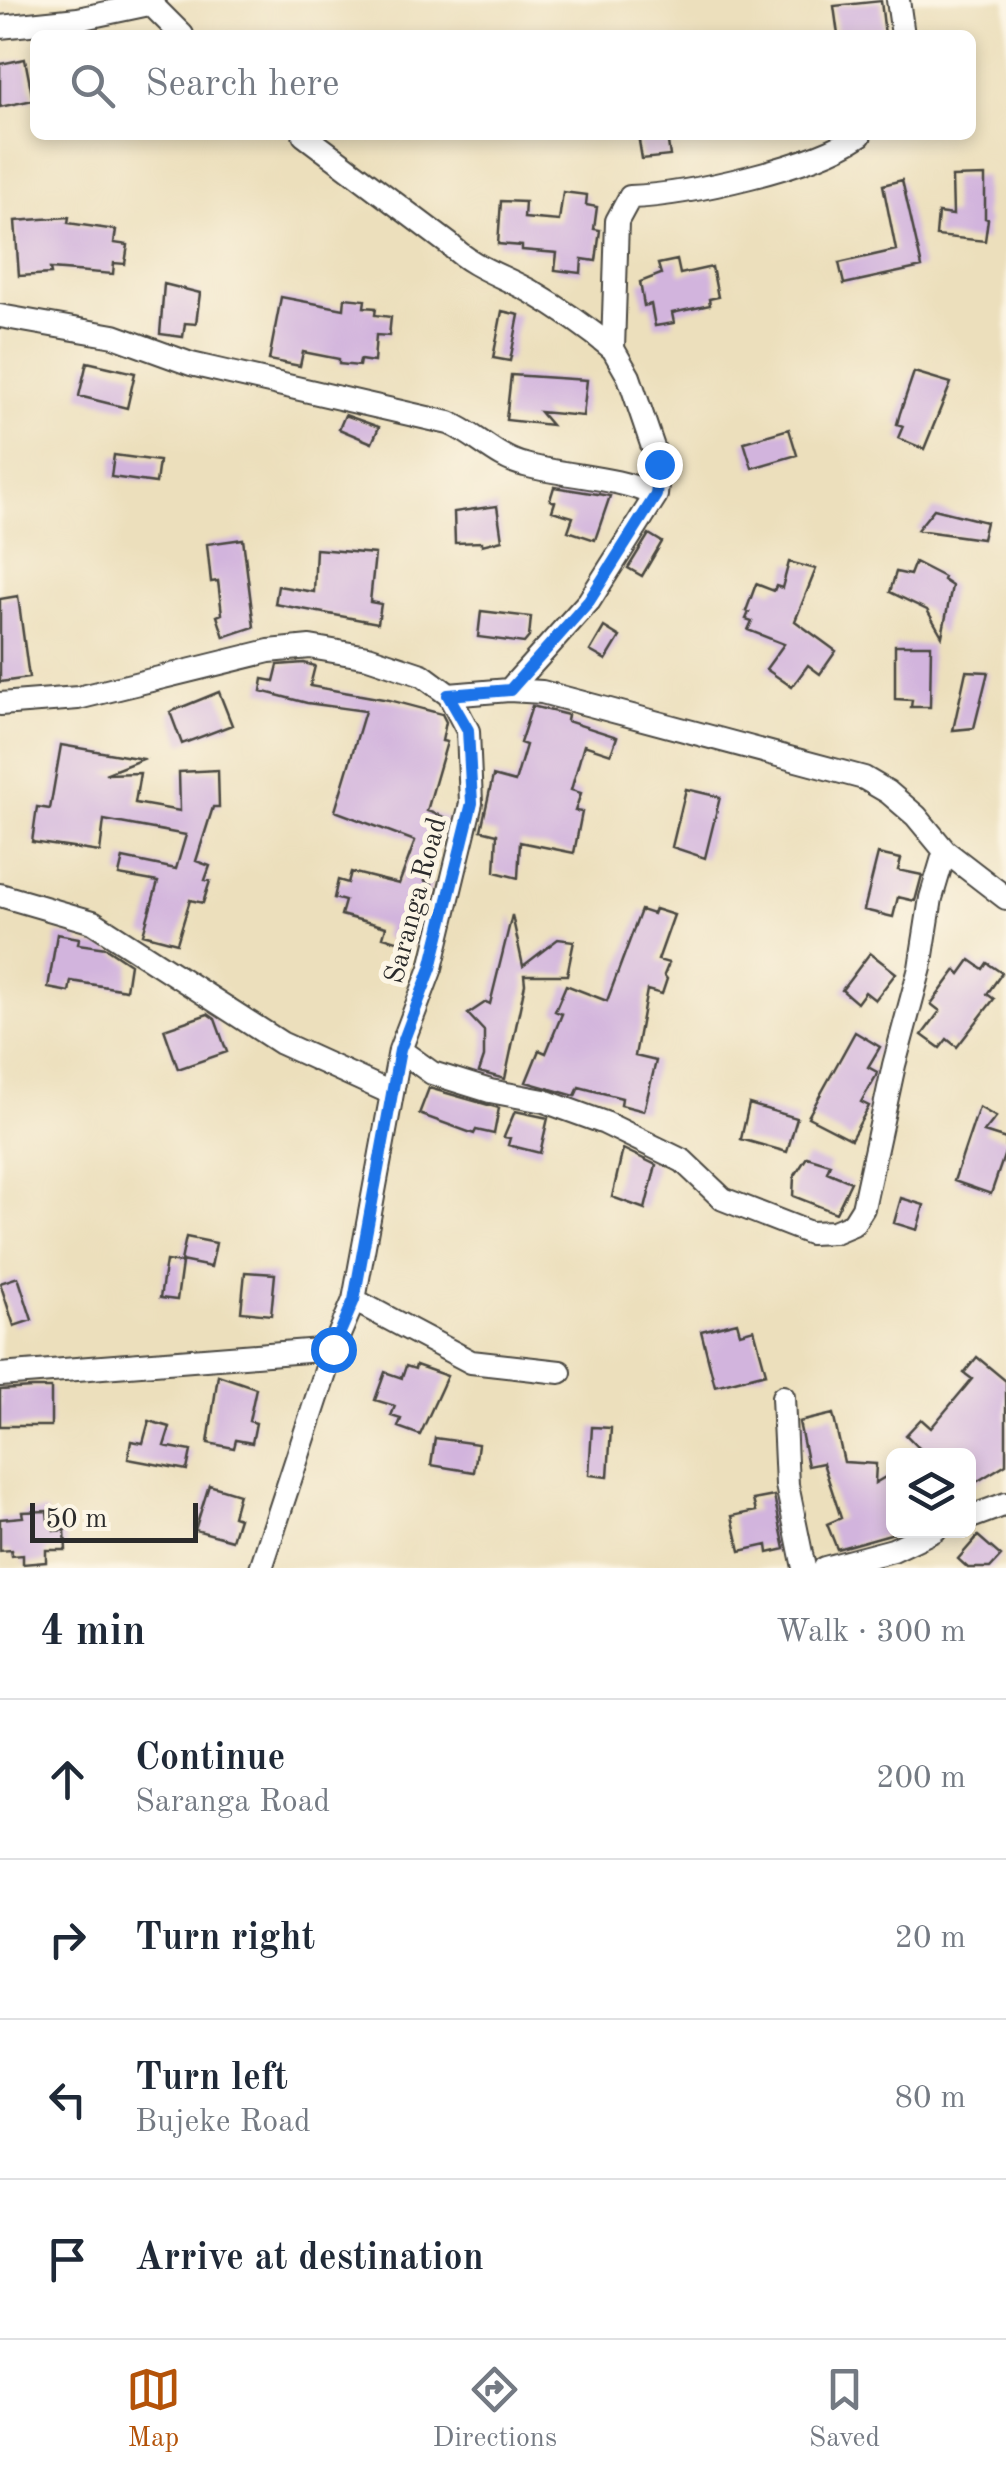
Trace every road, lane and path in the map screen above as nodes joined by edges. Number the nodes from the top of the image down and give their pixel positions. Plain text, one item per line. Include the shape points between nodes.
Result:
1 (898, 0) edge
2 (148, 2) edge
3 (0, 27) edge
4 (177, 30) edge
5 (902, 30) edge
6 (311, 140) edge
7 (852, 140) edge
8 (0, 316) edge
9 (614, 349) junction
10 (656, 495) junction
11 (510, 690) junction
12 (448, 695) junction
13 (0, 704) edge
14 (945, 851) junction
15 (0, 895) edge
16 (1006, 898) edge
17 (400, 1050) junction
18 (390, 1093) junction
19 (354, 1300) junction
20 (333, 1349) junction
21 (560, 1372) dead end
22 (0, 1375) edge
23 (782, 1397) dead end
24 (1006, 1504) edge
25 (976, 1515) edge
26 (918, 1538) edge
27 (261, 1568) edge
28 (804, 1568) edge
29 (824, 1568) edge

1 - 5 street
2 - 3 street via 78,19
2 - 4 street
6 - 9 street via 466,260 528,290
7 - 9 street via 722,183 630,196 617,221
8 - 10 street via 114,336 191,364 449,423 523,465 628,482
9 - 10 street via 659,464
10 - 11 street via 589,601
11 - 12 street
11 - 14 street via 542,692 864,778 916,816
12 - 13 street via 422,674 310,647 78,698
12 - 17 street, Saranga Road via 468,730 472,803 431,968
14 - 16 street
14 - 17 street via 863,1208 853,1224 834,1232 810,1233 723,1199 683,1161 606,1123 432,1073
15 - 18 street via 93,922 280,1043
17 - 18 street, Saranga Road
18 - 19 street, Saranga Road
19 - 20 street, Saranga Road
19 - 21 street via 471,1362
20 - 22 street
20 - 27 street, Saranga Road
23 - 28 street via 788,1485
24 - 25 street
26 - 29 street

